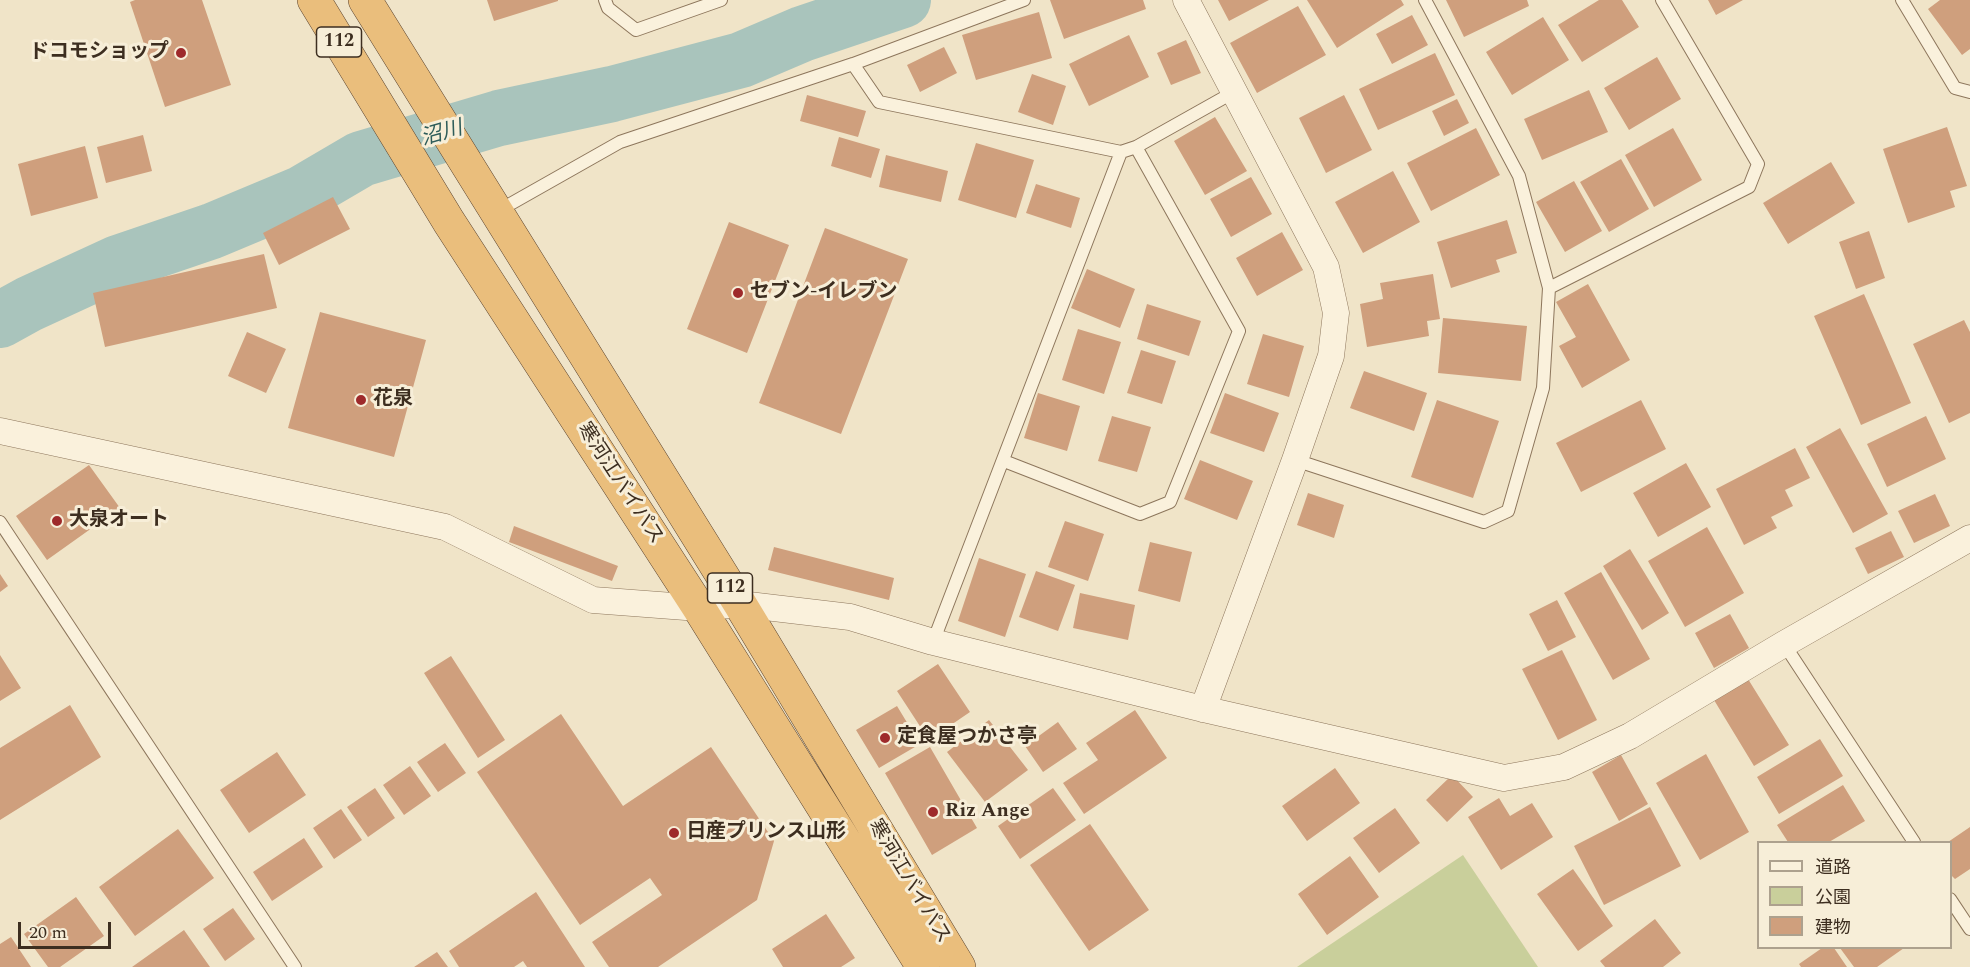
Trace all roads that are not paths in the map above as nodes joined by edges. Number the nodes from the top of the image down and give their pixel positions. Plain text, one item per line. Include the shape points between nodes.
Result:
1 (314, 0) edge
2 (365, 0) edge
3 (605, 0) edge
4 (721, 0) edge
5 (1024, 0) edge
6 (1186, 0) edge
7 (1425, 0) edge
8 (1662, 0) edge
9 (1902, 0) edge
10 (853, 64) junction
11 (1234, 92) junction
12 (1970, 92) edge
13 (1136, 147) junction
14 (1121, 152) junction
15 (497, 212) junction
16 (1549, 288) junction
17 (0, 431) edge
18 (1295, 460) junction
19 (1004, 461) junction
20 (0, 522) edge
21 (1970, 538) edge
22 (740, 604) junction
23 (699, 608) junction
24 (933, 642) junction
25 (1784, 644) junction
26 (1203, 709) junction
27 (1913, 841) edge
28 (1952, 902) edge
29 (1970, 929) edge
30 (295, 967) edge
31 (923, 967) edge
32 (959, 967) edge

1 - 23 highway, 寒河江バイパス / 112 via 448,222
2 - 15 highway, 寒河江バイパス / 112
3 - 4 lane via 608,8 636,30
5 - 10 lane
6 - 11 street
7 - 16 lane via 1519,176
8 - 16 lane via 1758,164 1749,187
9 - 12 lane via 1955,88
10 - 14 lane via 879,102
10 - 15 lane via 620,142
11 - 13 lane
11 - 18 street via 1326,267 1336,313 1331,356
13 - 14 lane
13 - 19 lane via 1239,331 1170,502 1140,514
14 - 19 lane
15 - 22 highway, 寒河江バイパス / 112
16 - 18 lane via 1543,388 1508,511 1484,522
17 - 23 street via 445,527 593,600
18 - 26 street
19 - 24 lane
20 - 30 lane
21 - 25 street
22 - 23 street
22 - 24 street via 849,617
22 - 32 highway, 寒河江バイパス / 112
23 - 31 highway, 寒河江バイパス / 112
24 - 26 street
25 - 26 street via 1630,736 1564,767 1503,778
25 - 27 lane
28 - 29 lane

